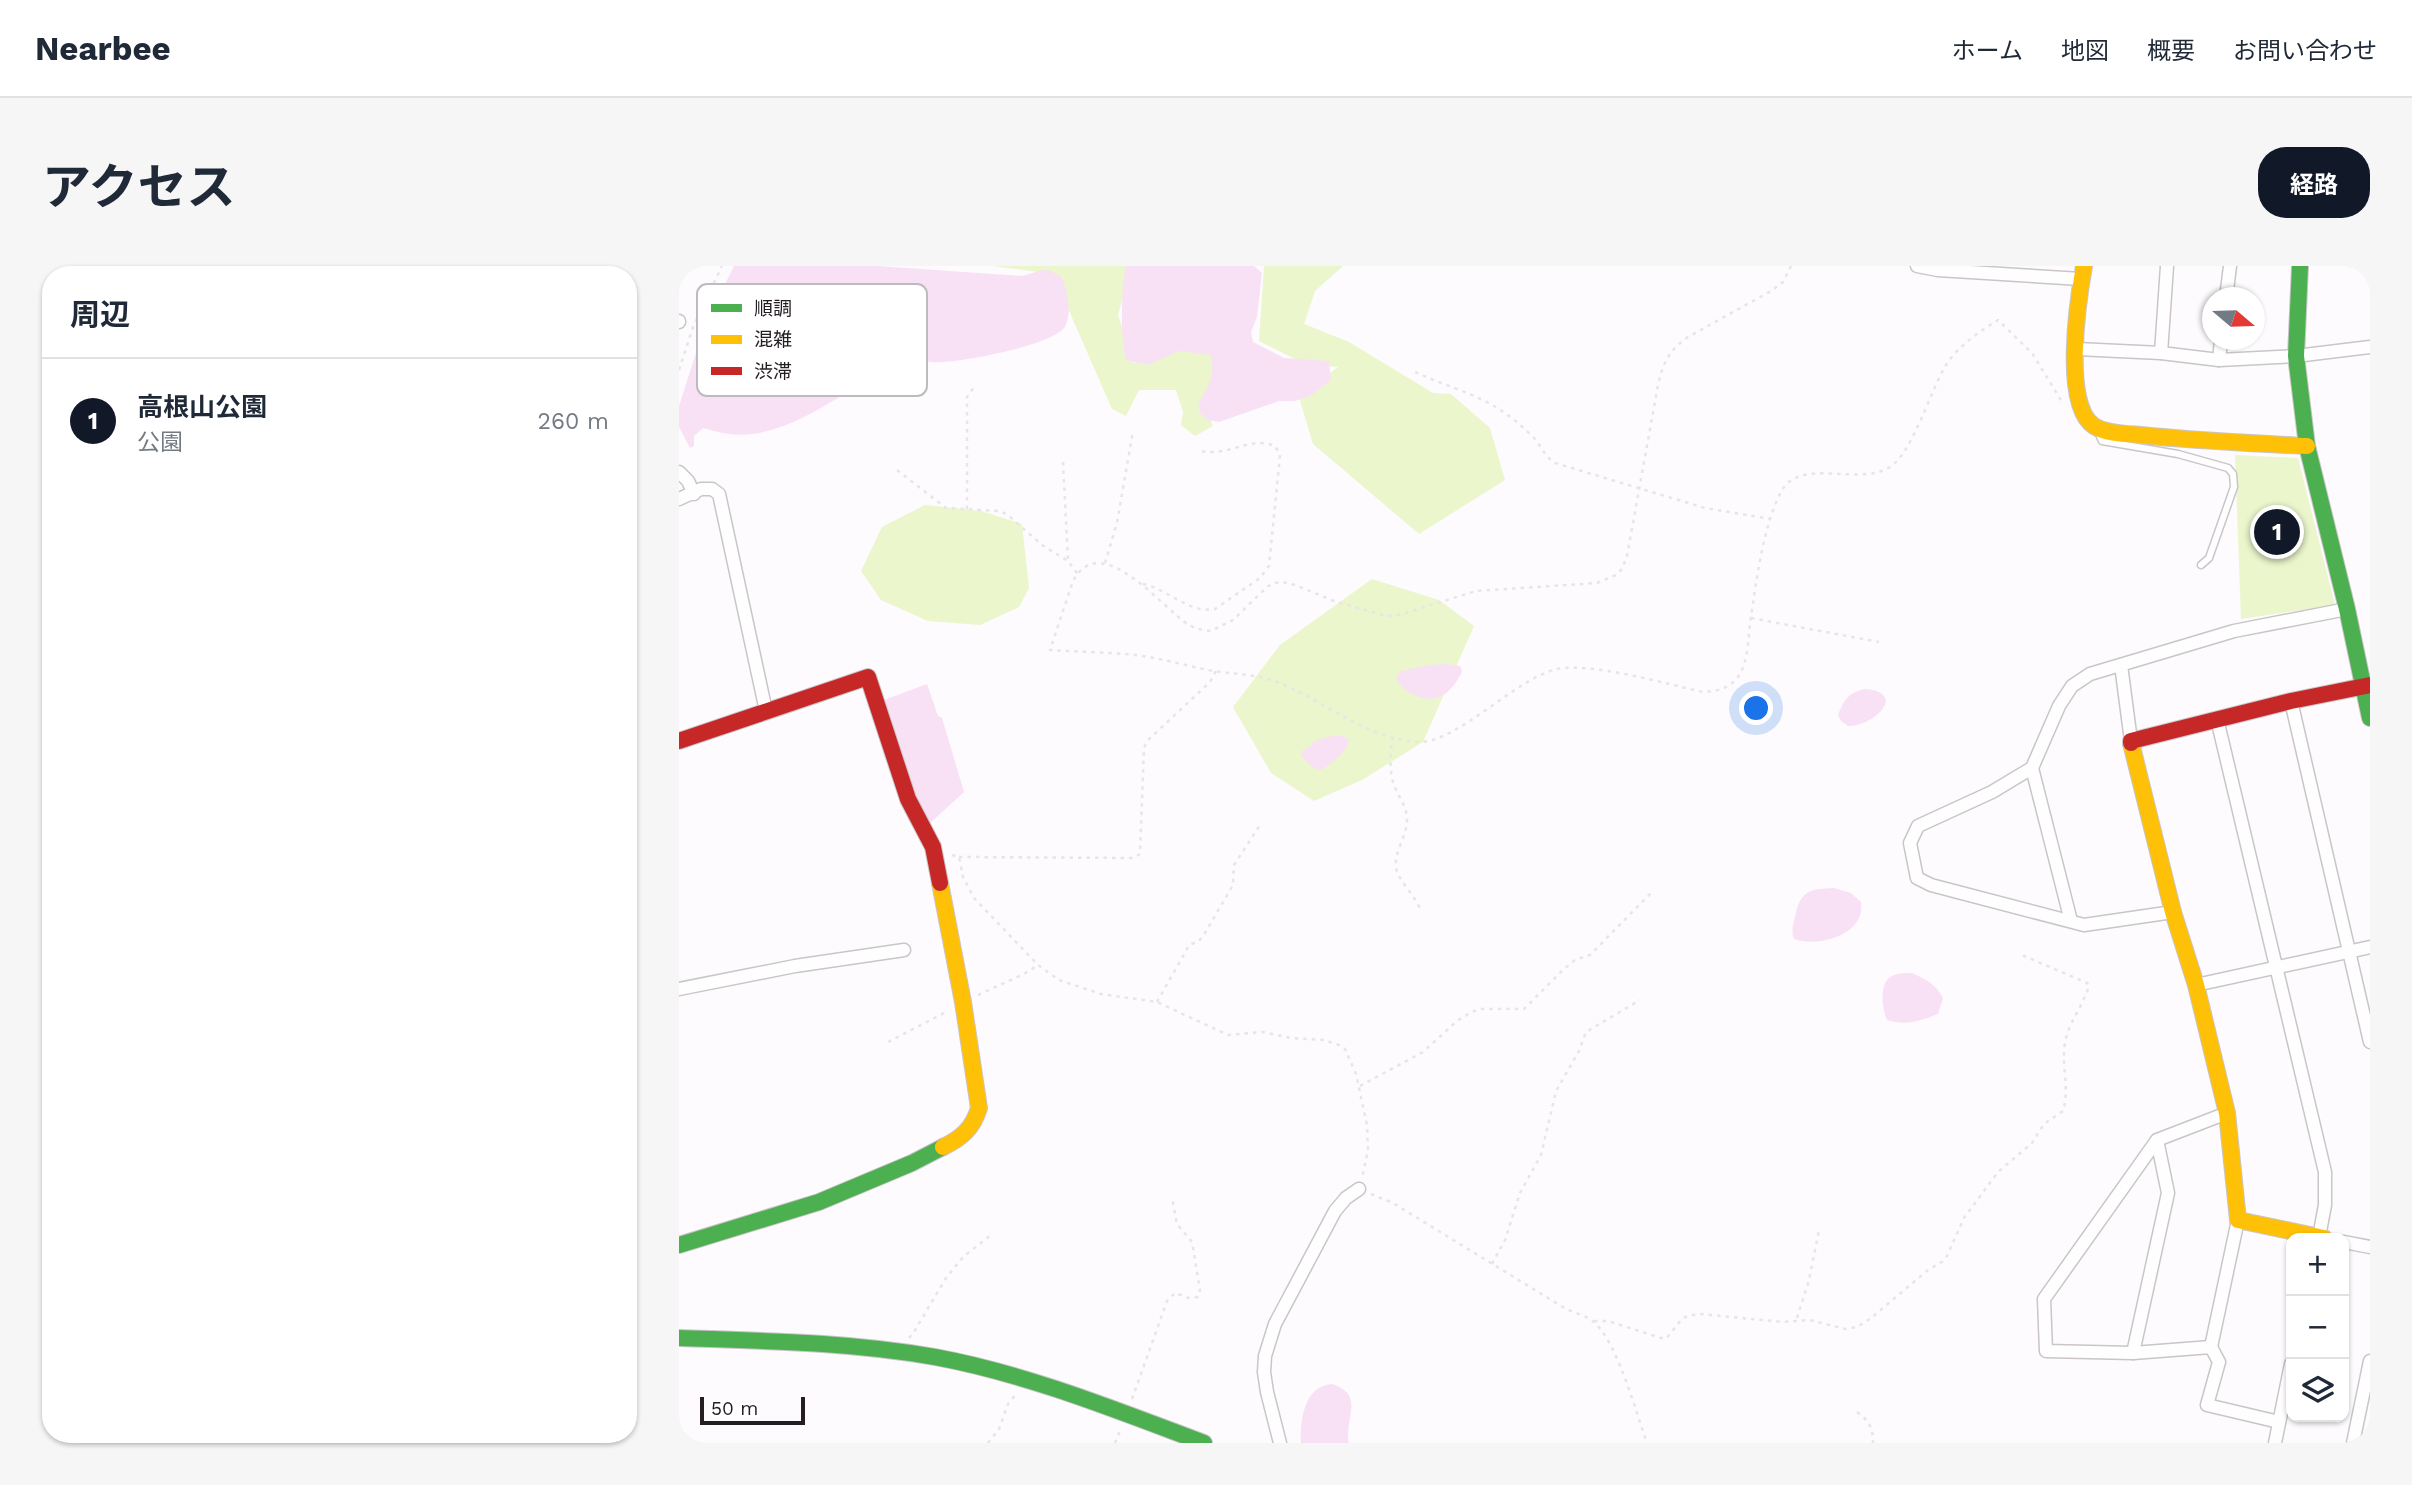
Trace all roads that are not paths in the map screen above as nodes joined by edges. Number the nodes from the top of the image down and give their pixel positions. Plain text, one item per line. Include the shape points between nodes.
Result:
1 (1917, 266) edge
2 (2167, 266) edge
3 (2230, 266) edge
4 (2300, 266) edge
5 (1938, 268) edge
6 (2015, 270) edge
7 (2083, 273) edge
8 (2227, 287) edge
9 (2370, 347) edge
10 (2077, 349) junction
11 (2220, 350) edge
12 (2161, 353) junction
13 (2295, 356) junction
14 (2219, 360) junction
15 (2097, 429) junction
16 (2307, 446) junction
17 (679, 472) edge
18 (694, 494) junction
19 (679, 499) edge
20 (2201, 565) dead end
21 (2347, 609) junction
22 (2121, 664) junction
23 (2366, 686) edge
24 (2291, 701) junction
25 (766, 711) junction
26 (2370, 718) edge
27 (2217, 719) junction
28 (679, 741) edge
29 (2131, 741) junction
30 (2032, 768) junction
31 (2173, 912) junction
32 (2071, 921) junction
33 (2370, 947) edge
34 (904, 950) dead end
35 (2348, 952) junction
36 (2275, 968) junction
37 (2196, 985) junction
38 (679, 989) edge
39 (2370, 1042) edge
40 (2227, 1113) junction
41 (2157, 1140) junction
42 (1359, 1189) road end
43 (2238, 1220) junction
44 (2297, 1233) edge
45 (2321, 1233) edge
46 (2349, 1243) edge
47 (679, 1245) edge
48 (2370, 1247) edge
49 (679, 1338) edge
50 (2211, 1347) junction
51 (2133, 1353) junction
52 (2370, 1362) edge
53 (2286, 1388) edge
54 (2279, 1422) junction
55 (1204, 1443) edge
56 (1280, 1443) edge
57 (2275, 1443) edge
58 (2353, 1443) edge

1 - 5 street
2 - 12 street
3 - 8 street
4 - 13 street
5 - 6 street
6 - 7 street
7 - 10 street
9 - 13 street
10 - 12 street
10 - 15 street via 2077,394
11 - 14 street
12 - 14 street
13 - 14 street
13 - 16 street
15 - 16 street
15 - 20 lane via 2102,441 2178,454 2228,468 2234,474 2234,487 2209,558
16 - 21 street
17 - 18 street
18 - 19 street
18 - 25 street via 701,489 719,494
21 - 22 street via 2234,631
21 - 23 street
22 - 29 street
22 - 30 street via 2089,674 2072,686
23 - 24 street
23 - 26 street
24 - 27 street
24 - 35 street
25 - 28 street
25 - 47 street via 868,677 908,799 933,847 979,1108 967,1132 912,1163 819,1202
27 - 29 street
27 - 36 street
29 - 31 street
30 - 32 street
30 - 32 street via 1917,826 1910,843 1917,878
31 - 32 street via 2084,925
31 - 37 street
33 - 35 street
34 - 38 street
35 - 36 street
35 - 39 street
36 - 37 street
36 - 45 street via 2325,1172
37 - 40 street
40 - 41 street
40 - 43 street
41 - 51 street via 2168,1193
41 - 51 street via 2044,1299 2046,1351
42 - 56 street via 1335,1211 1269,1338 1264,1372
43 - 44 street
43 - 50 street
46 - 48 street
49 - 55 street via 897,1351 964,1363
50 - 51 street
50 - 54 street via 2219,1362 2207,1405
52 - 58 street
53 - 54 street
54 - 57 street

